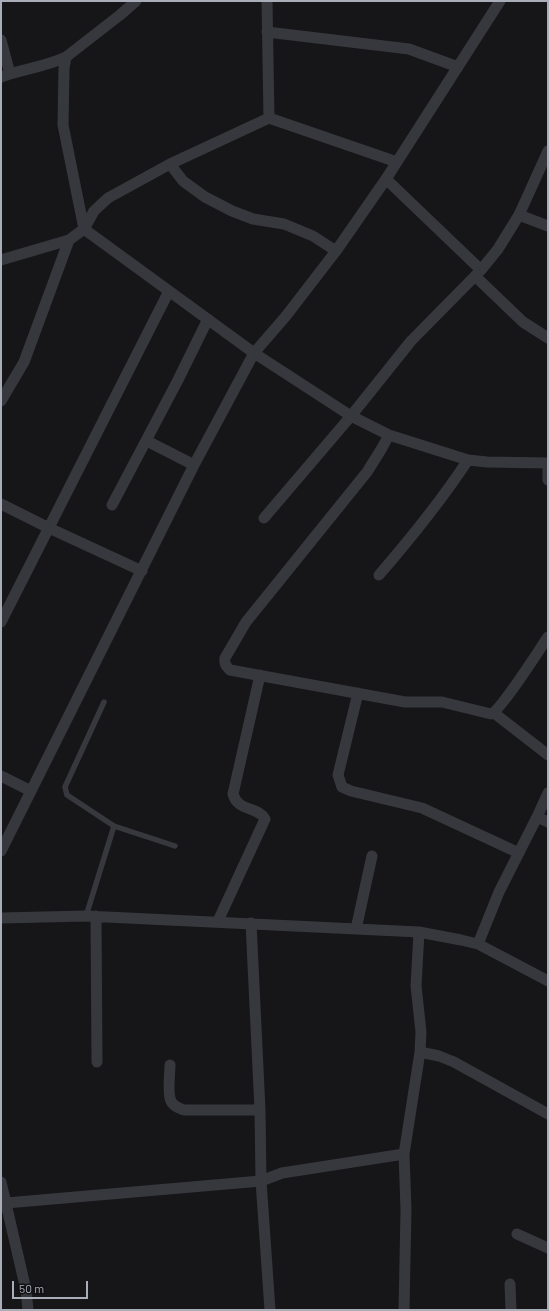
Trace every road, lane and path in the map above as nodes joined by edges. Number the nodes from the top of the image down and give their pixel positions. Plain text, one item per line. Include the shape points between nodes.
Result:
1 (136, 1) edge
2 (267, 1) edge
3 (500, 1) edge
4 (267, 32) junction
5 (1, 40) edge
6 (66, 57) junction
7 (458, 67) junction
8 (5, 76) edge
9 (269, 118) junction
10 (548, 151) edge
11 (397, 162) junction
12 (170, 164) junction
13 (386, 179) junction
14 (519, 215) junction
15 (548, 226) edge
16 (84, 229) junction
17 (69, 240) junction
18 (336, 251) junction
19 (1, 260) edge
20 (478, 273) junction
21 (169, 291) junction
22 (208, 319) junction
23 (548, 338) edge
24 (254, 353) junction
25 (1, 401) edge
26 (352, 416) junction
27 (389, 435) junction
28 (147, 441) junction
29 (468, 460) junction
30 (548, 463) edge
31 (194, 465) junction
32 (548, 480) edge
33 (1, 504) edge
34 (112, 505) dead end
35 (264, 518) dead end
36 (49, 528) junction
37 (142, 571) junction
38 (379, 575) dead end
39 (1, 622) edge
40 (548, 637) edge
41 (260, 675) junction
42 (358, 693) junction
43 (104, 702) dead end
44 (494, 713) junction
45 (548, 755) edge
46 (1, 776) edge
47 (31, 791) junction
48 (548, 793) edge
49 (537, 817) junction
50 (548, 822) edge
51 (114, 826) junction
52 (175, 846) dead end
53 (1, 851) edge
54 (519, 853) junction
55 (372, 856) dead end
56 (91, 916) junction
57 (1, 918) edge
58 (218, 922) junction
59 (251, 923) junction
60 (356, 929) junction
61 (419, 932) junction
62 (478, 944) junction
63 (548, 982) edge
64 (420, 1052) junction
65 (97, 1062) dead end
66 (170, 1065) dead end
67 (260, 1110) junction
68 (548, 1114) edge
69 (404, 1154) junction
70 (260, 1181) junction
71 (1, 1182) edge
72 (6, 1203) junction
73 (517, 1234) dead end
74 (548, 1248) edge
75 (510, 1284) dead end
76 (28, 1310) edge
77 (270, 1310) edge
78 (404, 1310) edge
79 (511, 1310) edge

1 - 6 street
2 - 4 street
3 - 7 street
4 - 7 street via 408,49
4 - 9 street
5 - 8 street
6 - 8 street via 57,62
6 - 16 street via 63,125
7 - 11 street
9 - 11 street
9 - 12 street
10 - 14 street
11 - 13 street
12 - 16 street via 108,198 94,211
12 - 18 street via 183,181 205,197 253,219 284,224 313,236
13 - 18 street
13 - 20 street
14 - 15 street
14 - 20 street via 498,249
16 - 17 street
16 - 21 street
17 - 19 street
17 - 25 street via 24,362
18 - 24 street
20 - 23 street via 523,322
20 - 26 street via 411,341
21 - 22 street
21 - 36 street
22 - 24 street
22 - 28 street
24 - 26 street
24 - 31 street
26 - 27 street
26 - 35 street
27 - 29 street
27 - 41 street via 366,472 246,622 225,658 226,667 230,670
28 - 31 street
28 - 34 street
29 - 30 street
29 - 38 street via 426,520
30 - 32 street
31 - 37 street
33 - 36 street
36 - 37 street
36 - 39 street
37 - 47 street
40 - 44 street
41 - 42 street
41 - 58 street via 233,794 239,804 261,814 265,819
42 - 44 street via 405,702 442,702
42 - 54 street via 338,775 342,787 422,808
43 - 51 lane via 65,787 72,799
44 - 45 street
46 - 47 street
47 - 53 street
48 - 49 street
49 - 50 street
49 - 54 street
51 - 52 lane
51 - 56 lane
54 - 62 street via 499,892
55 - 60 street
56 - 57 street
56 - 58 street
56 - 65 street
58 - 59 street
59 - 60 street
59 - 67 street
60 - 61 street
61 - 62 street
61 - 64 street via 416,986 421,1032
62 - 63 street
64 - 68 street via 454,1062
64 - 69 street
66 - 67 street via 171,1102 177,1107 184,1110
67 - 70 street
69 - 70 street via 282,1173
69 - 78 street
70 - 72 street
70 - 77 street
71 - 72 street
72 - 76 street via 26,1290
73 - 74 street
75 - 79 street

